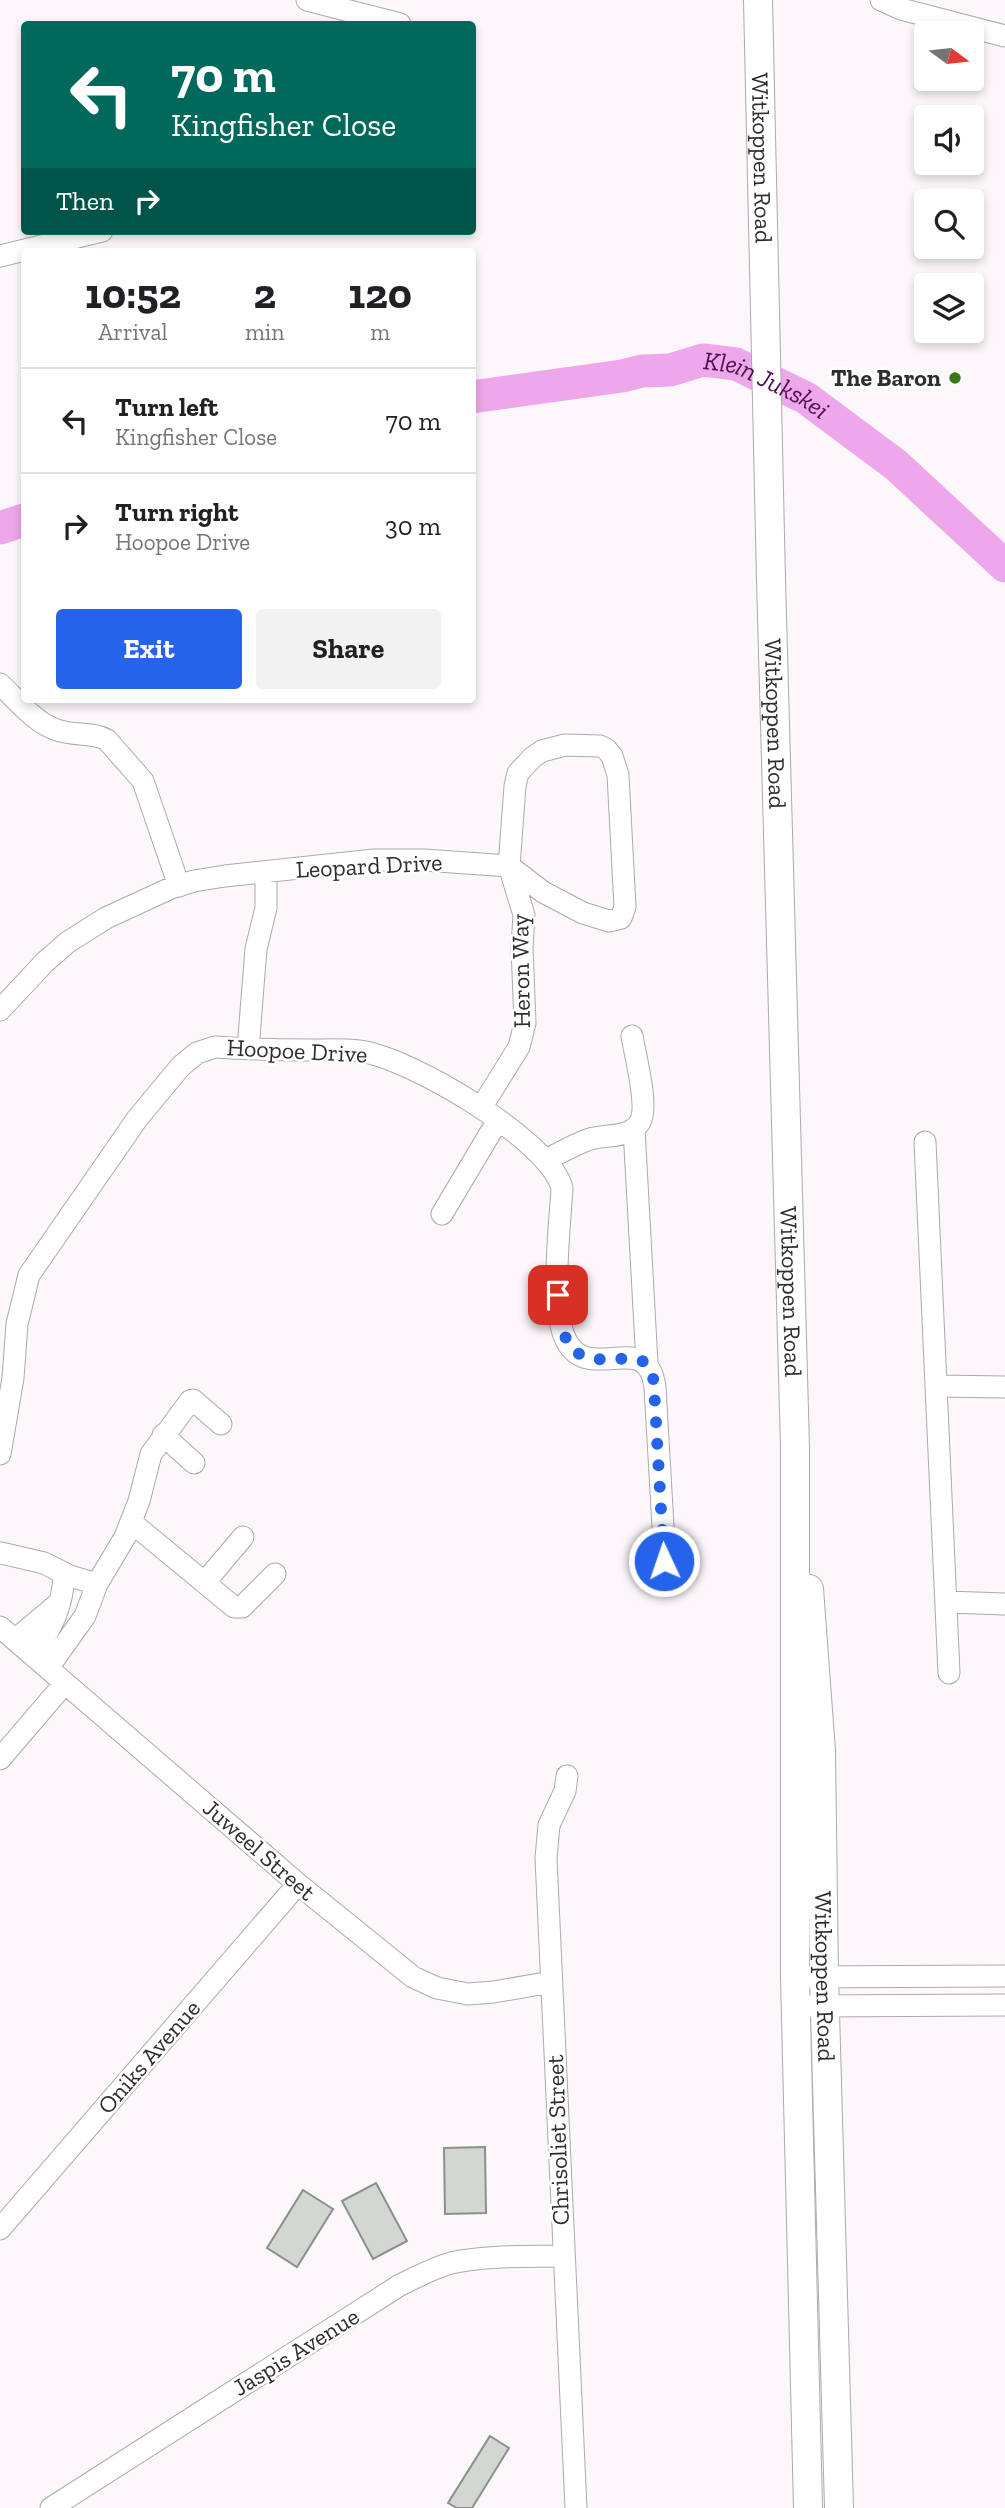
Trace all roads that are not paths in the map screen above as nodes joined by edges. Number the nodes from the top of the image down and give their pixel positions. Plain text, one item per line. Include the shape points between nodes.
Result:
1 (307, 0) edge
2 (758, 0) edge
3 (881, 0) edge
4 (388, 21) edge
5 (1005, 36) edge
6 (86, 235) edge
7 (33, 248) edge
8 (21, 251) edge
9 (0, 256) edge
10 (0, 684) edge
11 (509, 866) junction
12 (266, 872) junction
13 (179, 886) junction
14 (0, 1010) edge
15 (632, 1036) dead end
16 (248, 1049) junction
17 (490, 1114) junction
18 (634, 1129) junction
19 (925, 1142) dead end
20 (546, 1160) junction
21 (442, 1214) dead end
22 (647, 1363) junction
23 (937, 1386) junction
24 (1005, 1387) edge
25 (221, 1424) dead end
26 (163, 1435) junction
27 (795, 1447) junction
28 (0, 1454) edge
29 (194, 1463) dead end
30 (131, 1522) junction
31 (243, 1537) dead end
32 (0, 1551) edge
33 (664, 1561) dead end
34 (64, 1573) junction
35 (275, 1574) dead end
36 (205, 1582) junction
37 (97, 1584) junction
38 (62, 1600) junction
39 (947, 1602) junction
40 (1005, 1604) edge
41 (8, 1633) edge
42 (41, 1662) junction
43 (949, 1673) dead end
44 (65, 1683) junction
45 (0, 1759) edge
46 (567, 1776) dead end
47 (298, 1884) junction
48 (824, 1976) junction
49 (1005, 1976) edge
50 (795, 1977) junction
51 (551, 1982) junction
52 (1005, 2005) edge
53 (796, 2006) junction
54 (825, 2006) junction
55 (0, 2229) edge
56 (563, 2256) junction
57 (51, 2508) edge
58 (576, 2508) edge
59 (808, 2508) edge
60 (839, 2508) edge

1 - 4 street
2 - 27 main road, Witkoppen Road
3 - 5 street
6 - 7 street
8 - 9 street
10 - 13 street via 50,727 107,740 140,775
11 - 11 street via 514,786 523,765 554,747 606,748 618,775 625,907 621,918 609,921 583,913 543,892
11 - 12 street, Leopard Drive via 374,860
11 - 17 street, Heron Way via 524,915 525,1023
12 - 13 street, Leopard Drive
12 - 16 street via 266,908 254,961
13 - 14 street, Leopard Drive via 130,906 68,942
15 - 18 street via 643,1105
16 - 17 street, Hoopoe Drive via 373,1054
16 - 28 street, Hoopoe Drive via 202,1050 181,1066 137,1119 35,1264 18,1324
17 - 20 street, Hoopoe Drive
17 - 21 street, Heron Way
18 - 20 street via 591,1139
18 - 22 street
19 - 23 street
20 - 22 street, Hoopoe Drive via 562,1188 558,1295 562,1329 572,1349 588,1358 632,1358
22 - 33 street via 654,1387
23 - 24 street
23 - 39 street
25 - 26 street via 193,1400
26 - 29 street
26 - 30 street via 147,1462
27 - 48 main road, Witkoppen Road via 821,1751
27 - 50 main road, Witkoppen Road
30 - 36 street
30 - 37 street
31 - 36 street
32 - 34 street
34 - 37 street
34 - 38 street
35 - 36 street via 238,1607
37 - 42 street via 85,1616
38 - 41 street
38 - 42 street via 46,1636
39 - 40 street
39 - 43 street
41 - 42 street, Juweel Street
42 - 44 street, Juweel Street
44 - 45 street
44 - 47 street, Juweel Street
46 - 51 street, Chrisoliet Street via 547,1834
47 - 51 street, Juweel Street via 422,1983 468,1993
47 - 55 street, Oniks Avenue
48 - 49 street
48 - 50 street
48 - 54 main road, Witkoppen Road
50 - 53 main road, Witkoppen Road
51 - 56 street, Chrisoliet Street
52 - 54 street
53 - 54 street
53 - 59 main road, Witkoppen Road
54 - 60 main road, Witkoppen Road
56 - 57 street, Jaspis Avenue via 452,2263 400,2285
56 - 58 street, Chrisoliet Street

